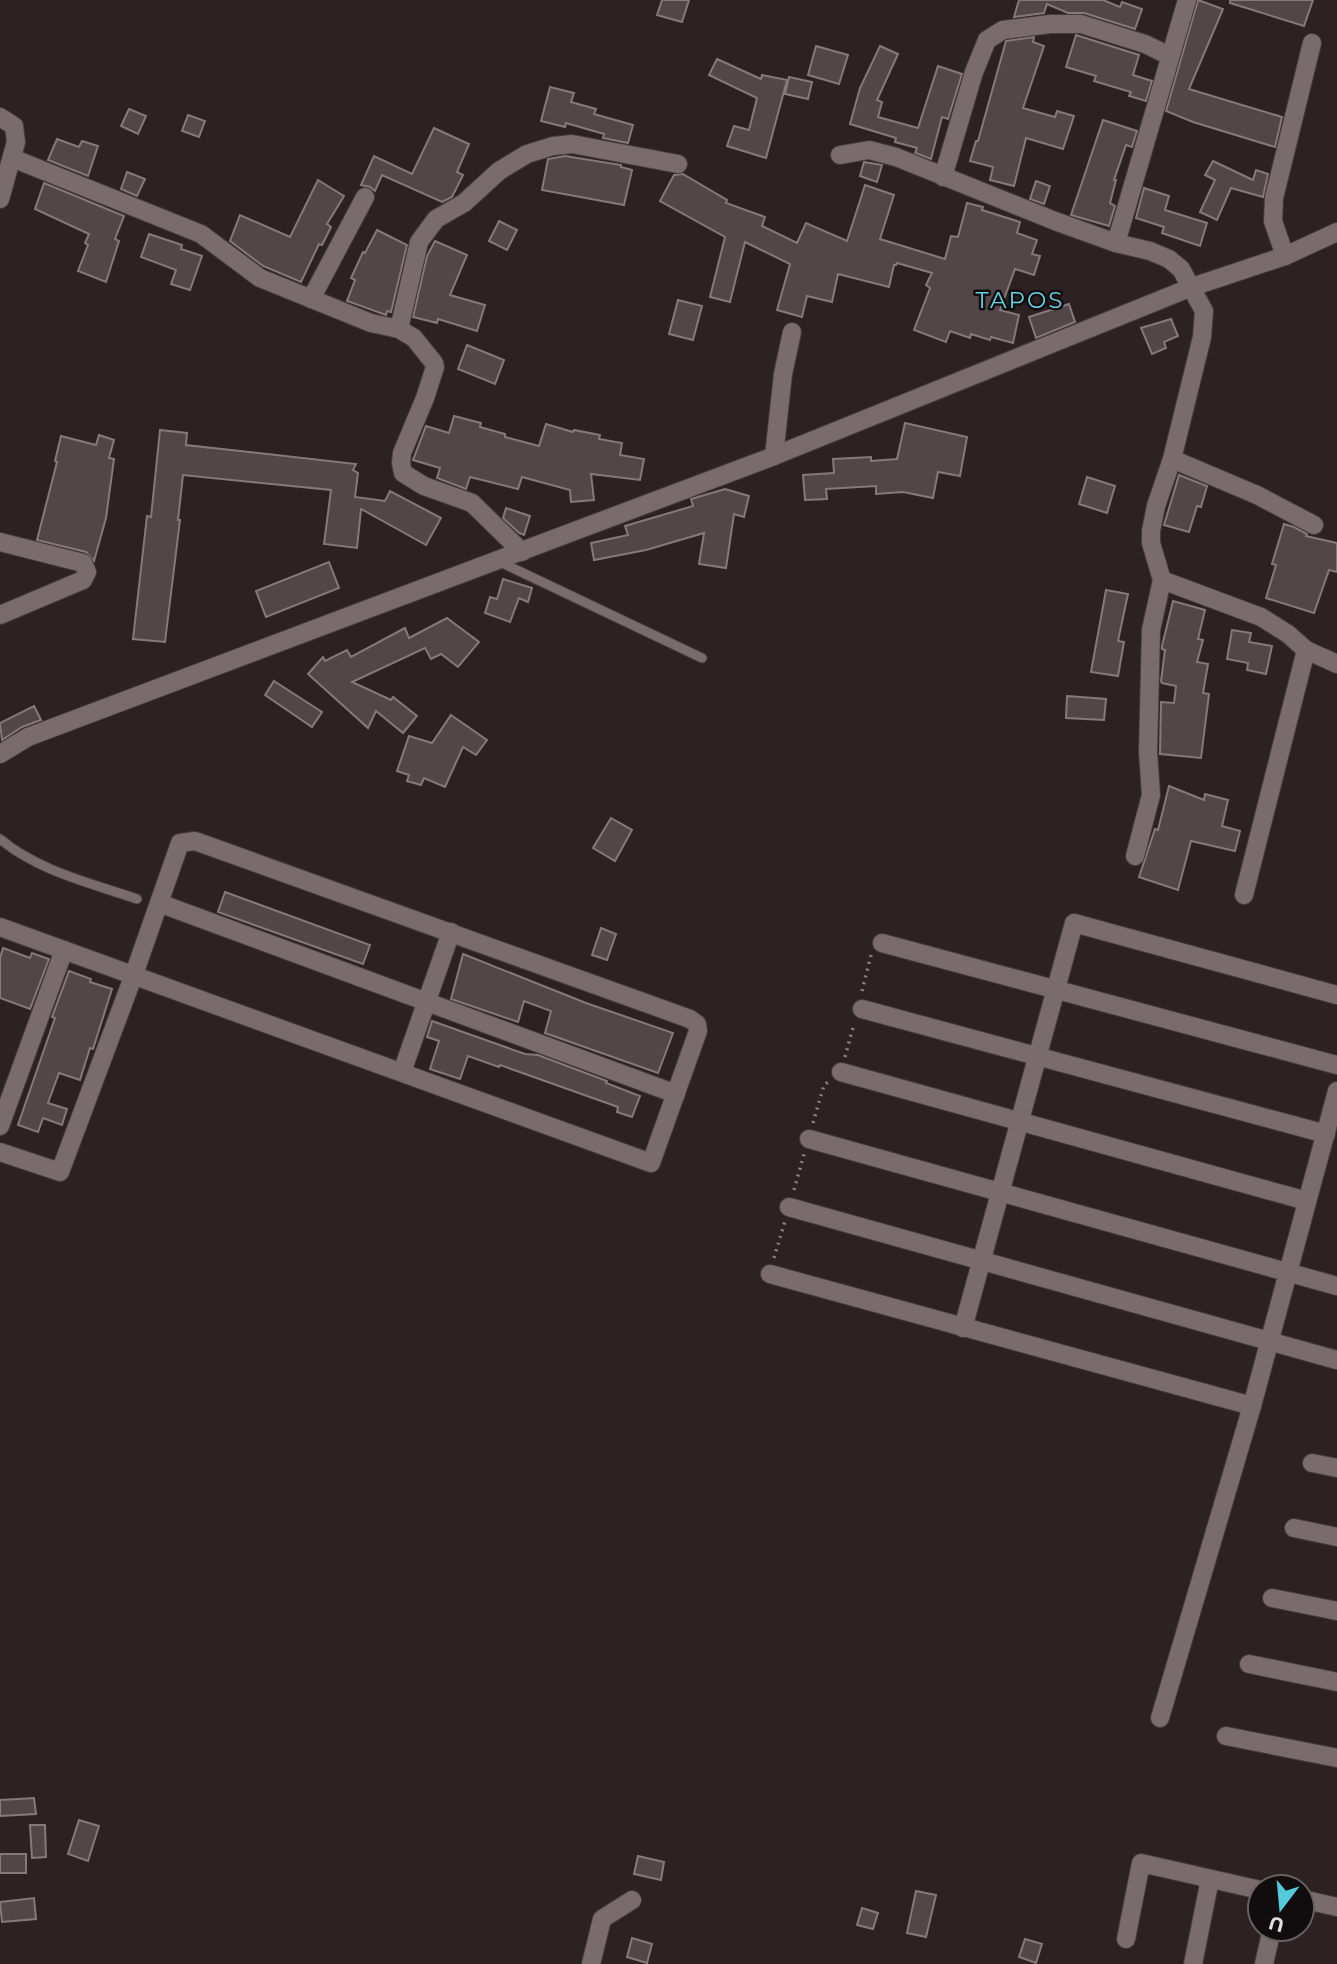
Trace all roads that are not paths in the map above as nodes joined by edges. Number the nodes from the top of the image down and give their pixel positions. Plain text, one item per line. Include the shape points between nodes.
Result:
1 (1187, 0) edge
2 (1312, 43) dead end
3 (1170, 56) junction
4 (0, 117) edge
5 (840, 155) dead end
6 (12, 159) junction
7 (678, 164) dead end
8 (943, 177) junction
9 (365, 197) dead end
10 (0, 200) edge
11 (1337, 232) edge
12 (1116, 243) junction
13 (1285, 256) junction
14 (1192, 287) junction
15 (311, 299) junction
16 (399, 330) junction
17 (792, 332) dead end
18 (774, 456) junction
19 (1172, 459) junction
20 (1314, 525) dead end
21 (0, 542) edge
22 (522, 552) junction
23 (498, 561) junction
24 (1163, 580) junction
25 (0, 615) edge
26 (1306, 650) junction
27 (702, 658) dead end
28 (1337, 664) edge
29 (0, 754) edge
30 (0, 839) edge
31 (1135, 856) dead end
32 (1244, 895) dead end
33 (137, 899) dead end
34 (159, 903) junction
35 (0, 927) edge
36 (451, 932) junction
37 (882, 943) road end
38 (64, 950) junction
39 (133, 977) junction
40 (1056, 990) junction
41 (1337, 995) edge
42 (427, 1000) junction
43 (862, 1009) road end
44 (1038, 1056) junction
45 (1337, 1065) edge
46 (402, 1072) junction
47 (841, 1072) road end
48 (1337, 1091) edge
49 (676, 1094) junction
50 (1020, 1120) junction
51 (0, 1126) edge
52 (1325, 1134) junction
53 (809, 1139) road end
54 (0, 1152) edge
55 (1001, 1192) junction
56 (1307, 1201) junction
57 (789, 1207) road end
58 (982, 1261) junction
59 (1288, 1273) junction
60 (770, 1274) road end
61 (1337, 1286) edge
62 (963, 1328) junction
63 (1270, 1341) junction
64 (1337, 1360) edge
65 (1252, 1406) junction
66 (1312, 1463) dead end
67 (1337, 1468) edge
68 (1294, 1528) dead end
69 (1337, 1537) edge
70 (1272, 1598) dead end
71 (1337, 1611) edge
72 (1249, 1664) dead end
73 (1337, 1682) edge
74 (1160, 1718) dead end
75 (1226, 1736) dead end
76 (1337, 1758) edge
77 (1210, 1879) junction
78 (1246, 1887) edge
79 (632, 1900) dead end
80 (1316, 1902) edge
81 (1337, 1906) edge
82 (1126, 1939) dead end
83 (1269, 1943) edge
84 (591, 1964) edge
85 (1193, 1964) edge
86 (1264, 1964) edge

1 - 3 street
2 - 13 street via 1274,198 1273,221
3 - 8 street via 1081,24 1003,30 987,40
3 - 12 street
4 - 6 street via 14,126
5 - 8 street via 879,152
6 - 10 street
6 - 15 street via 201,234 260,278
7 - 16 street via 572,145 527,155 499,171 464,203 436,219 419,242
8 - 12 street
9 - 15 street
11 - 13 street
12 - 14 street via 1169,259
13 - 14 street
14 - 18 street
14 - 19 street via 1204,311 1202,337
15 - 16 street
16 - 22 street via 414,338 435,367 402,453 403,473 424,486 472,503
17 - 18 street
18 - 22 street
19 - 20 street
19 - 24 street via 1151,531
21 - 25 street via 83,564 87,572 83,580
22 - 23 street
23 - 27 lane
23 - 29 street via 28,737
24 - 26 street via 1261,617
24 - 31 street via 1151,630 1151,794
26 - 28 street
26 - 32 street
30 - 33 lane via 48,868
34 - 36 street via 180,843 195,841
34 - 39 street
34 - 42 street
35 - 38 street
36 - 42 street
36 - 49 street via 697,1024
37 - 40 street
38 - 39 street
38 - 51 street
39 - 46 street
39 - 54 street via 60,1172
40 - 41 street via 1074,923
40 - 44 street
40 - 45 street
42 - 46 street
42 - 49 street
43 - 44 street
44 - 50 street
44 - 52 street
46 - 49 street via 651,1163
47 - 50 street
48 - 52 street
50 - 55 street
50 - 56 street
52 - 56 street
53 - 55 street
55 - 58 street
55 - 59 street
56 - 59 street
57 - 58 street
58 - 62 street
58 - 63 street
59 - 61 street
59 - 63 street
60 - 62 street
62 - 65 street
63 - 64 street
63 - 65 street
65 - 74 street
66 - 67 street
68 - 69 street
70 - 71 street
72 - 73 street
75 - 76 street
77 - 78 street
77 - 82 street via 1141,1863
77 - 85 street
79 - 84 street via 603,1919
80 - 81 street
83 - 86 street

